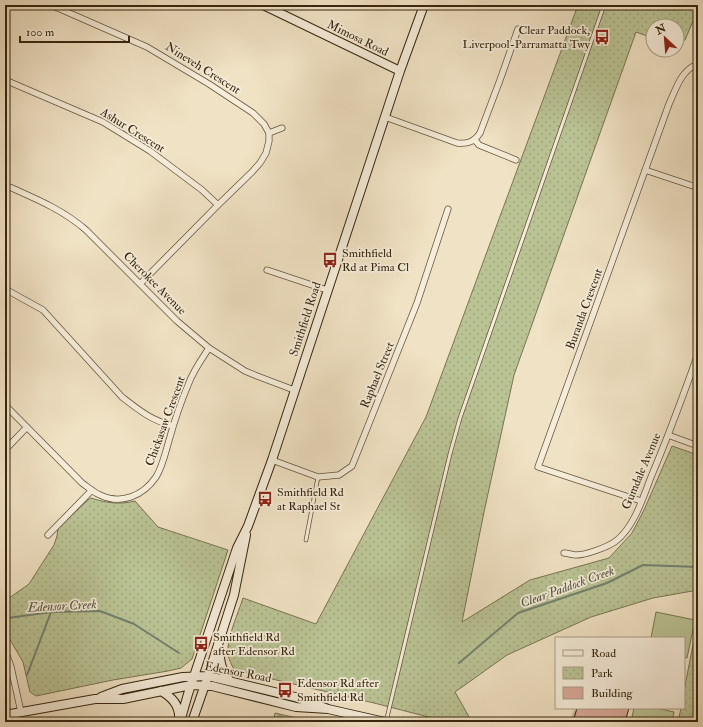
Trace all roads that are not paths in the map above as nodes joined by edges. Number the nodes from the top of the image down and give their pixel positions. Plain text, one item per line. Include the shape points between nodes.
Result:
1 (50, 5) edge
2 (263, 5) edge
3 (424, 5) edge
4 (604, 5) edge
5 (518, 29) dead end
6 (698, 64) edge
7 (400, 71) junction
8 (5, 80) edge
9 (385, 117) junction
10 (282, 128) dead end
11 (269, 133) junction
12 (475, 140) junction
13 (516, 160) dead end
14 (646, 170) junction
15 (5, 186) edge
16 (693, 186) dead end
17 (218, 205) junction
18 (448, 209) dead end
19 (267, 270) dead end
20 (140, 284) junction
21 (5, 289) edge
22 (327, 290) junction
23 (209, 348) junction
24 (698, 354) edge
25 (294, 390) junction
26 (5, 405) edge
27 (173, 426) junction
28 (27, 427) junction
29 (668, 435) junction
30 (698, 446) edge
31 (5, 450) edge
32 (272, 460) junction
33 (318, 477) junction
34 (92, 490) junction
35 (641, 501) junction
36 (248, 526) junction
37 (48, 535) dead end
38 (306, 540) dead end
39 (564, 553) dead end
40 (219, 643) junction
41 (5, 650) edge
42 (195, 676) junction
43 (208, 676) junction
44 (230, 681) junction
45 (192, 685) junction
46 (204, 686) junction
47 (161, 691) junction
48 (95, 700) junction
49 (328, 709) junction
50 (21, 712) junction
51 (5, 715) edge
52 (180, 722) edge
53 (192, 722) edge
54 (385, 722) edge

1 - 11 street, Nineveh Crescent via 147,47 253,113
2 - 7 main road, Mimosa Road
3 - 7 main road, Smithfield Road
4 - 54 lane via 462,411
5 - 12 street via 480,133
6 - 14 street, Buranda Crescent via 682,75
7 - 9 main road, Smithfield Road
8 - 17 street, Ashur Crescent via 103,122 150,151
9 - 12 street via 458,143 466,144
9 - 22 main road, Smithfield Road
10 - 11 street
11 - 17 street via 270,141 260,163
12 - 13 street via 479,145
14 - 16 street
14 - 35 street, Buranda Crescent via 538,467
15 - 20 street, Cherokee Avenue via 55,208 78,223
17 - 20 street
18 - 33 street, Raphael Street via 417,303 352,466 339,475
19 - 22 street
20 - 23 street, Cherokee Avenue
21 - 27 street via 44,310 122,397 136,409 152,419
22 - 25 main road, Smithfield Road
23 - 25 street, Cherokee Avenue via 251,373
23 - 27 street, Chickasaw Crescent via 188,384
24 - 29 street, Gumdale Avenue
25 - 32 main road, Smithfield Road
26 - 28 street, Chickasaw Crescent
27 - 34 street, Chickasaw Crescent via 159,472 142,492 132,497 116,499 101,496
28 - 31 street
28 - 34 street, Chickasaw Crescent
29 - 30 street
29 - 35 street, Gumdale Avenue
32 - 33 street, Raphael Street
32 - 36 main road, Smithfield Road
33 - 38 lane
34 - 37 street
35 - 39 street, Gumdale Avenue via 632,521 616,541 604,548 576,555
36 - 40 main road, Smithfield Road via 234,595
36 - 42 main road, Smithfield Road via 237,548
40 - 43 main road, Smithfield Road
40 - 44 main road via 222,666
41 - 50 street
42 - 43 main road, Edensor Road
42 - 45 main road, Smithfield Road
42 - 48 main road, Edensor Road via 183,676 122,689
43 - 44 main road, Edensor Road
43 - 46 main road, Smithfield Road
44 - 49 main road, Edensor Road via 299,698
45 - 46 main road, Edensor Road
45 - 47 main road, Edensor Road
45 - 52 main road, Smithfield Road
46 - 49 main road, Edensor Road via 296,707
46 - 53 main road, Smithfield Road
47 - 48 main road, Edensor Road via 123,699
47 - 52 main road via 174,701
48 - 50 main road, Edensor Road
49 - 54 main road, Edensor Road
50 - 51 main road, Edensor Road

